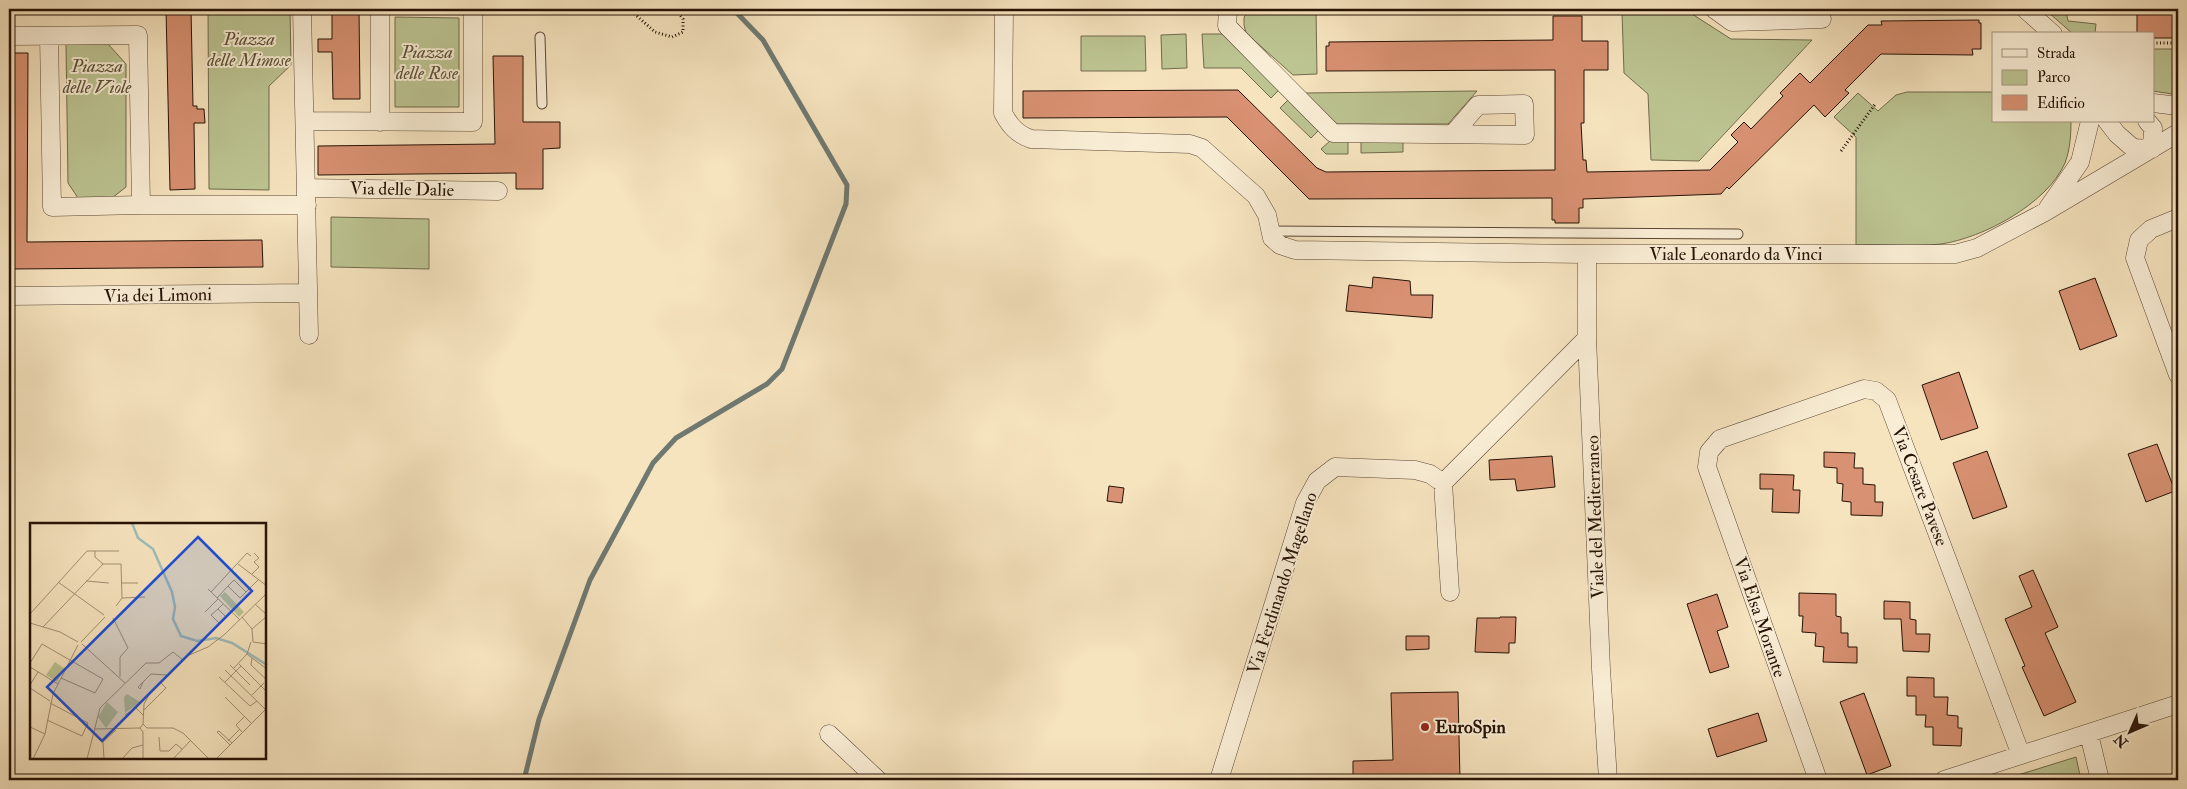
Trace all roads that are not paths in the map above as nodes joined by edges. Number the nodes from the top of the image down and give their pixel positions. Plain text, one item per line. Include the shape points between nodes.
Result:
1 (302, 9) edge
2 (380, 9) edge
3 (473, 9) edge
4 (1004, 9) edge
5 (1228, 9) edge
6 (1714, 9) edge
7 (2025, 9) edge
8 (1822, 19) dead end
9 (2051, 32) edge
10 (9, 36) edge
11 (49, 36) junction
12 (540, 37) dead end
13 (2154, 103) edge
14 (542, 104) dead end
15 (2178, 106) edge
16 (305, 121) junction
17 (380, 122) junction
18 (2090, 122) edge
19 (2108, 122) edge
20 (2148, 122) edge
21 (2178, 133) edge
22 (1453, 134) dead end
23 (2152, 149) junction
24 (498, 191) dead end
25 (306, 196) junction
26 (140, 205) junction
27 (2045, 212) junction
28 (2178, 218) edge
29 (1270, 231) junction
30 (1738, 234) dead end
31 (1587, 254) junction
32 (308, 293) junction
33 (9, 296) edge
34 (309, 335) dead end
35 (1587, 338) junction
36 (2178, 375) edge
37 (1709, 452) joint
38 (1443, 483) junction
39 (1450, 592) dead end
40 (2178, 704) edge
41 (829, 734) dead end
42 (2089, 734) junction
43 (2021, 755) junction
44 (878, 780) edge
45 (1219, 780) edge
46 (1608, 780) edge
47 (1818, 780) edge
48 (1944, 780) edge
49 (2100, 780) edge

1 - 16 street
2 - 17 street
3 - 17 street via 473,122
4 - 29 street, Viale Leonardo da Vinci via 1003,113 1010,126 1031,139 1190,144 1202,148 1256,196 1267,215
5 - 22 street via 1227,26 1332,133
6 - 8 street via 1732,22
7 - 9 street
10 - 11 street
11 - 26 street via 52,206
11 - 26 street via 138,35
12 - 14 lane
13 - 15 street
16 - 17 street
16 - 25 street
18 - 27 street via 2080,162
19 - 23 street via 2132,148
20 - 23 street via 2153,128
21 - 23 street, Viale Leonardo da Vinci
23 - 27 street, Viale Leonardo da Vinci
24 - 25 street, Via delle Dalie
25 - 26 street
25 - 32 street
27 - 31 street, Viale Leonardo da Vinci via 1977,248 1955,254
28 - 36 street via 2151,229 2139,240 2135,258
29 - 30 lane, Viale Leonardo da Vinci
29 - 31 street, Viale Leonardo da Vinci via 1280,245 1295,250
31 - 35 street, Viale del Mediterraneo
32 - 33 street, Via dei Limoni
32 - 34 street
35 - 38 street
35 - 46 street, Viale del Mediterraneo
37 - 43 street, Via Cesare Pavese via 1720,439 1864,389 1876,391 1887,400
37 - 47 street, Via Elsa Morante via 1707,467
38 - 39 street
38 - 45 street, Via Ferdinando Magellano via 1430,474 1415,470 1335,466 1317,481 1305,503
40 - 42 street
41 - 44 street
42 - 43 street
42 - 49 street
43 - 48 street

